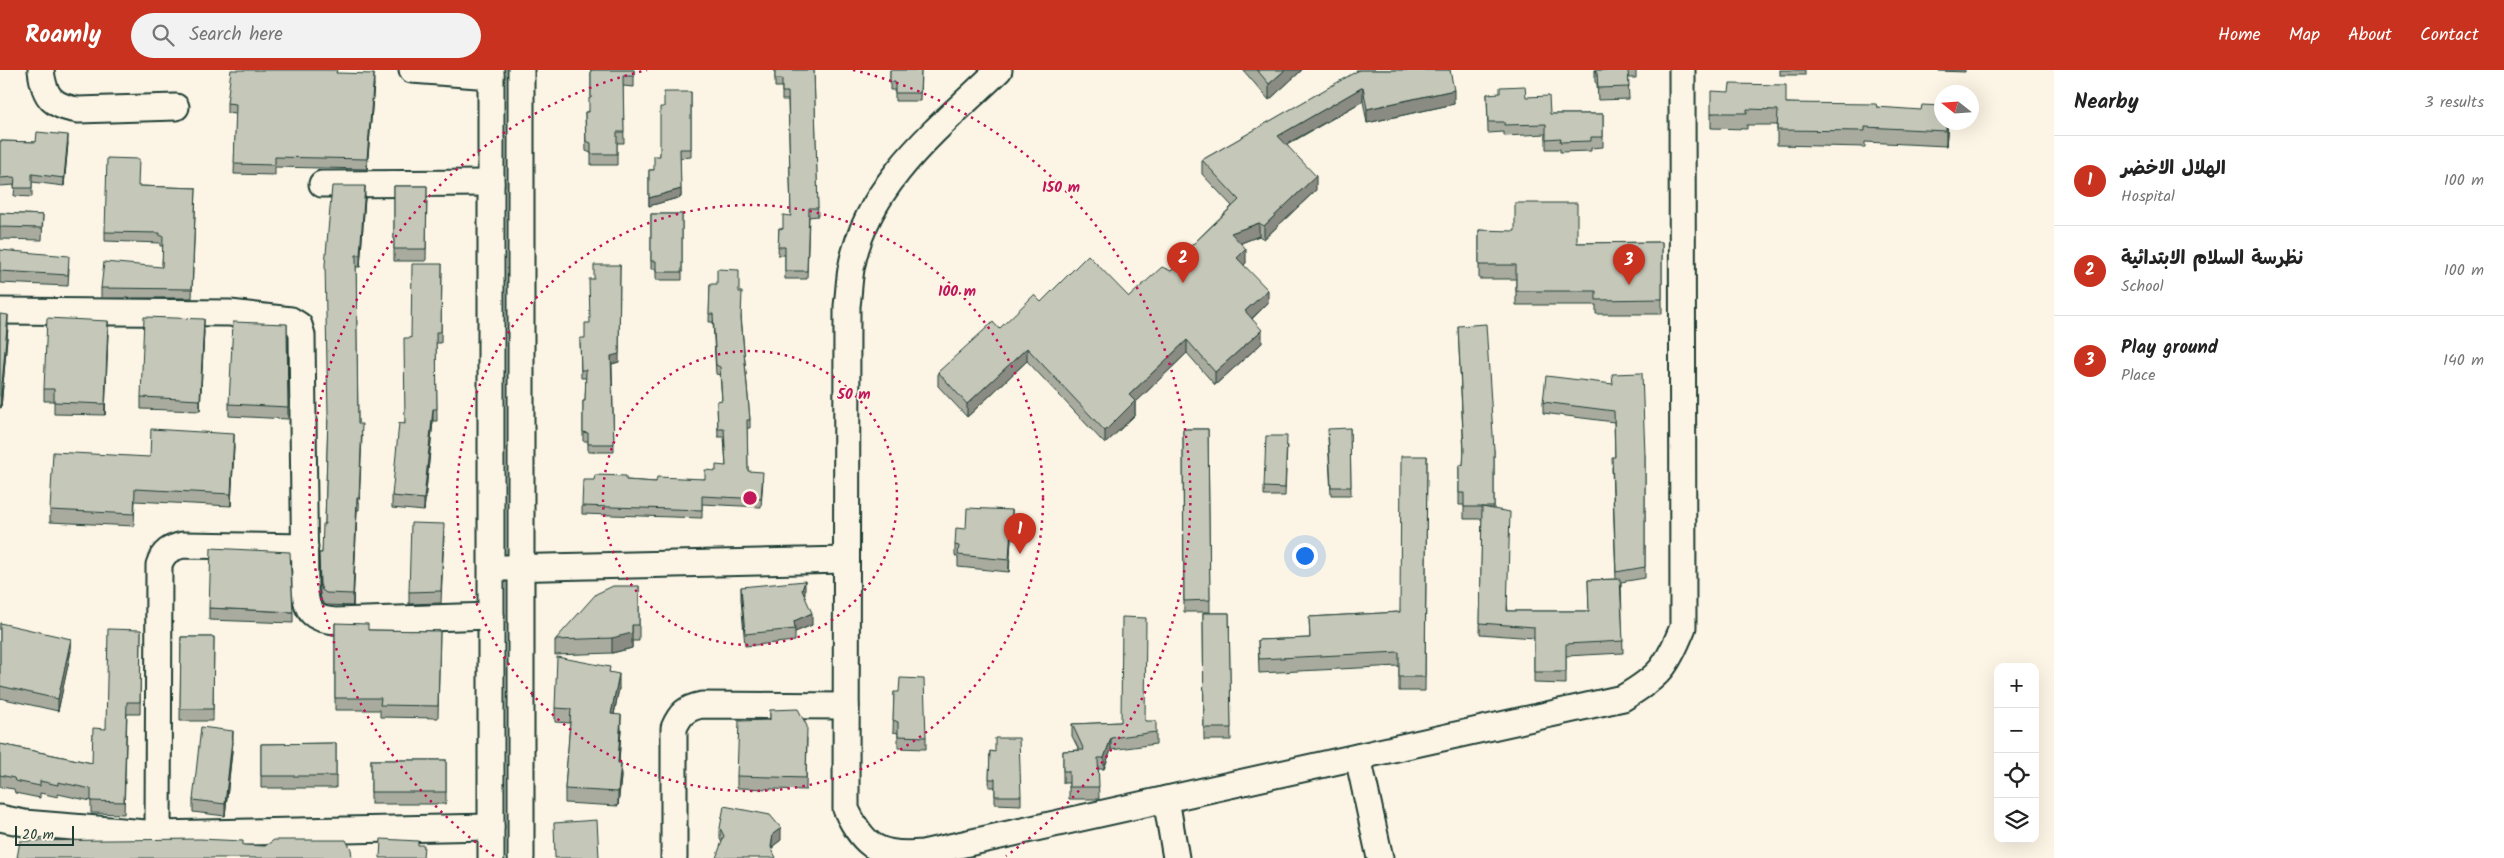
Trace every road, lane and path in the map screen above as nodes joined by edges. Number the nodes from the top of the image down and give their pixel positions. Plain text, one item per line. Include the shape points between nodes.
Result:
1 (41, 70) edge
2 (412, 70) edge
3 (521, 70) edge
4 (998, 70) edge
5 (1682, 70) edge
6 (491, 73) edge
7 (176, 107) dead end
8 (491, 183) junction
9 (322, 184) dead end
10 (0, 311) edge
11 (305, 547) junction
12 (846, 560) junction
13 (491, 568) junction
14 (521, 568) junction
15 (491, 616) junction
16 (846, 706) junction
17 (1358, 757) junction
18 (1166, 799) junction
19 (0, 818) edge
20 (491, 827) junction
21 (158, 834) junction
22 (491, 858) edge
23 (521, 858) edge
24 (674, 858) edge
25 (1176, 858) edge
26 (1380, 858) edge

1 - 7 street via 43,87 51,100 64,108
2 - 6 street
3 - 14 street
4 - 12 street via 912,154 885,186 865,224 854,256 847,306
5 - 17 street via 1684,595 1683,627 1671,657 1651,682 1623,698
6 - 8 street
8 - 9 street
8 - 13 street
10 - 11 street via 230,313 282,317 299,325 302,335
11 - 15 street via 305,602 322,620
11 - 21 street via 183,545 172,547 162,555 159,565
12 - 14 street
12 - 16 street
13 - 14 street
13 - 15 street
14 - 23 street
15 - 20 street
16 - 18 street via 846,809 856,831 875,848 898,855 922,853
16 - 24 street via 702,705 689,708 679,716 674,728
17 - 18 street
17 - 26 street
18 - 25 street
19 - 21 street via 24,823
20 - 21 street
20 - 22 street

